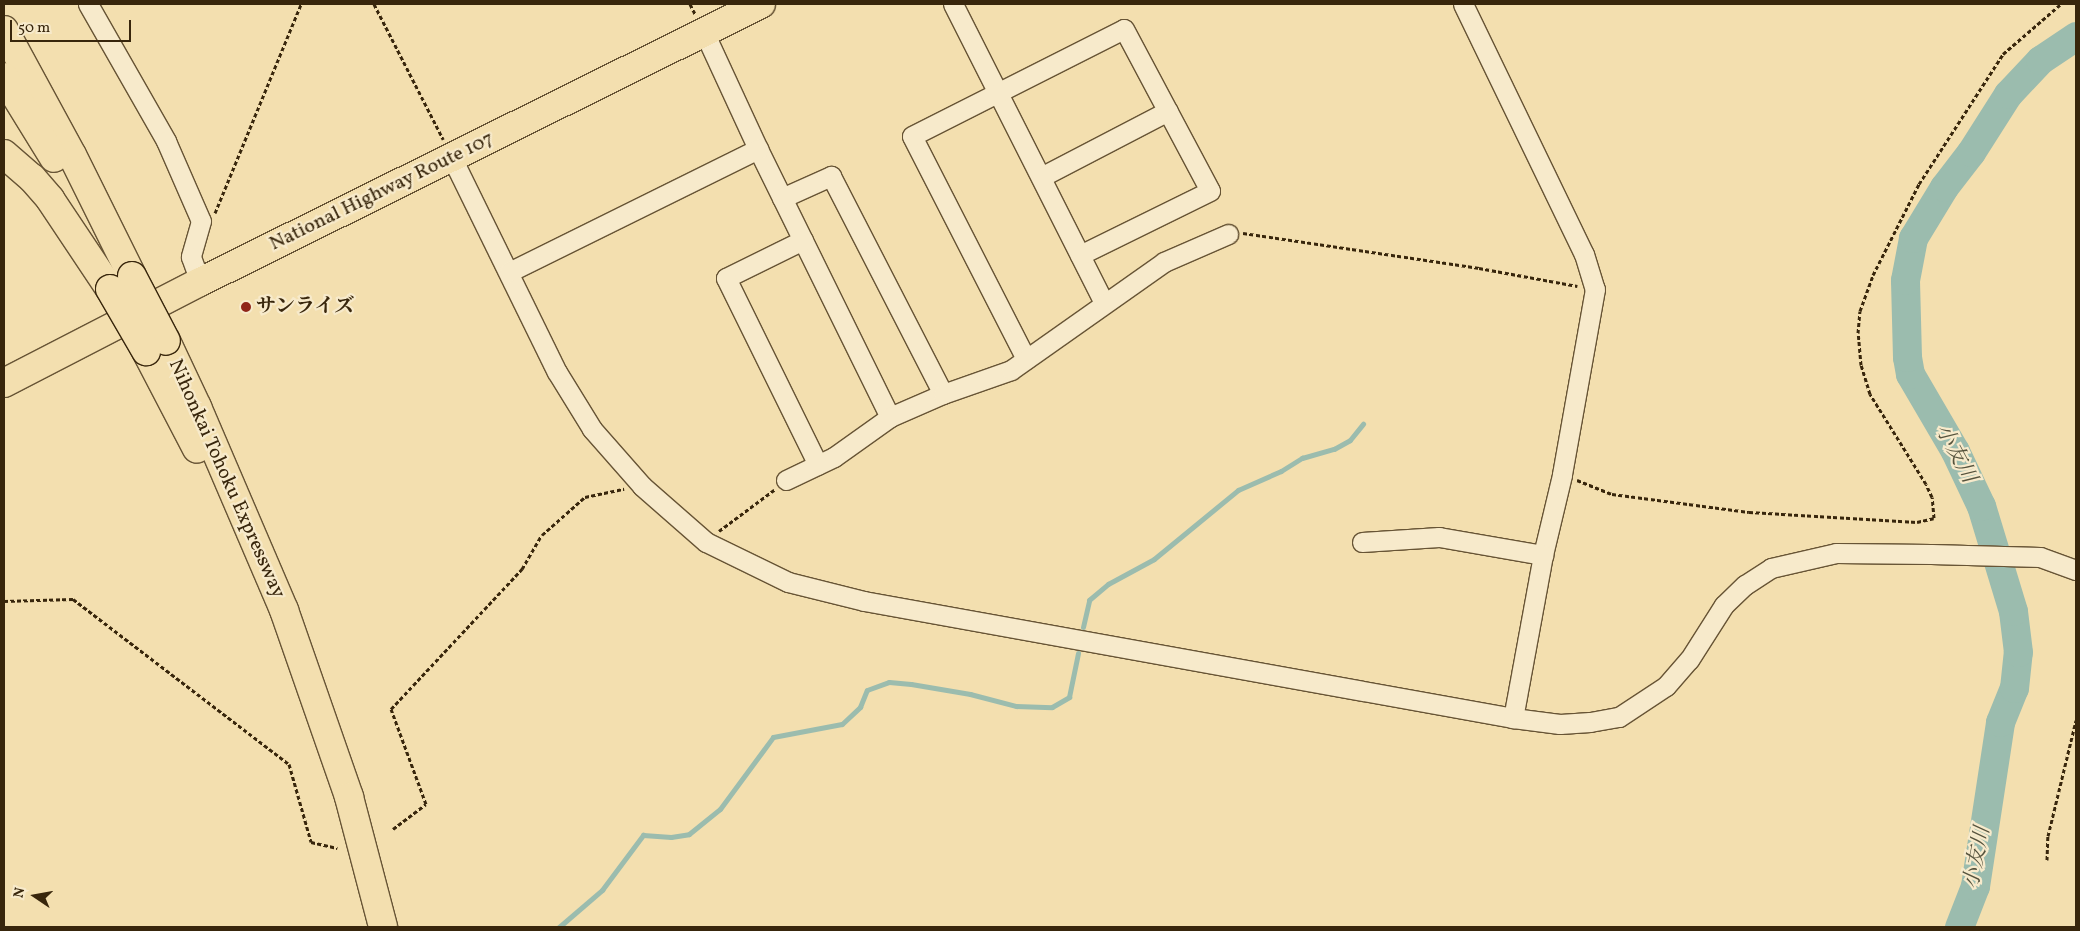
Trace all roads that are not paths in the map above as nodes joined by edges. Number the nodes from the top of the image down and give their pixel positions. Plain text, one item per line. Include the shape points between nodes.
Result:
1 (88, 4) edge
2 (761, 4) edge
3 (953, 4) edge
4 (1463, 4) edge
5 (4, 30) edge
6 (704, 32) junction
7 (4, 59) edge
8 (4, 77) edge
9 (998, 93) junction
10 (1168, 111) junction
11 (758, 148) junction
12 (4, 154) edge
13 (452, 158) junction
14 (1041, 178) junction
15 (782, 198) junction
16 (1228, 234) road end
17 (803, 240) junction
18 (1080, 255) junction
19 (509, 272) junction
20 (122, 282) junction
21 (200, 282) junction
22 (1104, 303) junction
23 (156, 346) junction
24 (1026, 359) junction
25 (4, 383) edge
26 (943, 394) junction
27 (890, 417) junction
28 (818, 465) junction
29 (786, 480) road end
30 (1362, 542) dead end
31 (1543, 555) junction
32 (2076, 570) edge
33 (1513, 718) junction
34 (383, 927) edge

1 - 21 street via 166,141 201,221 191,257
2 - 6 highway, National Highway Route 107
3 - 9 street
4 - 31 street via 1584,254 1595,289 1562,475
5 - 20 highway via 72,154
6 - 11 street
6 - 13 highway, National Highway Route 107
7 - 20 highway, Nihonkai Tohoku Expressway via 66,158
8 - 20 highway, Nihonkai Tohoku Expressway via 58,164
9 - 10 street via 1124,29
9 - 14 street
9 - 24 street via 912,136
10 - 14 street
10 - 18 street via 1210,191
11 - 15 street
11 - 19 street
12 - 20 highway via 32,178
13 - 19 street
13 - 21 highway, National Highway Route 107
14 - 18 street
15 - 17 street
15 - 26 street via 831,176
16 - 22 street via 1164,262
17 - 27 street
17 - 28 street via 726,278
18 - 22 street
19 - 33 street via 557,372 592,428 642,486 706,542 788,582 864,601
20 - 23 highway, Nihonkai Tohoku Expressway
21 - 25 highway, National Highway Route 107
22 - 24 street
23 - 34 highway, Nihonkai Tohoku Expressway via 232,508 274,614 316,726
23 - 34 highway, Nihonkai Tohoku Expressway via 197,407 284,610 349,797
24 - 26 street via 1011,370
26 - 27 street
27 - 28 street
28 - 29 street
30 - 31 street via 1439,537
31 - 33 street
32 - 33 street via 2040,557 1921,554 1836,554 1771,568 1745,585 1724,605 1666,686 1633,708 1619,716 1590,722 1560,724

